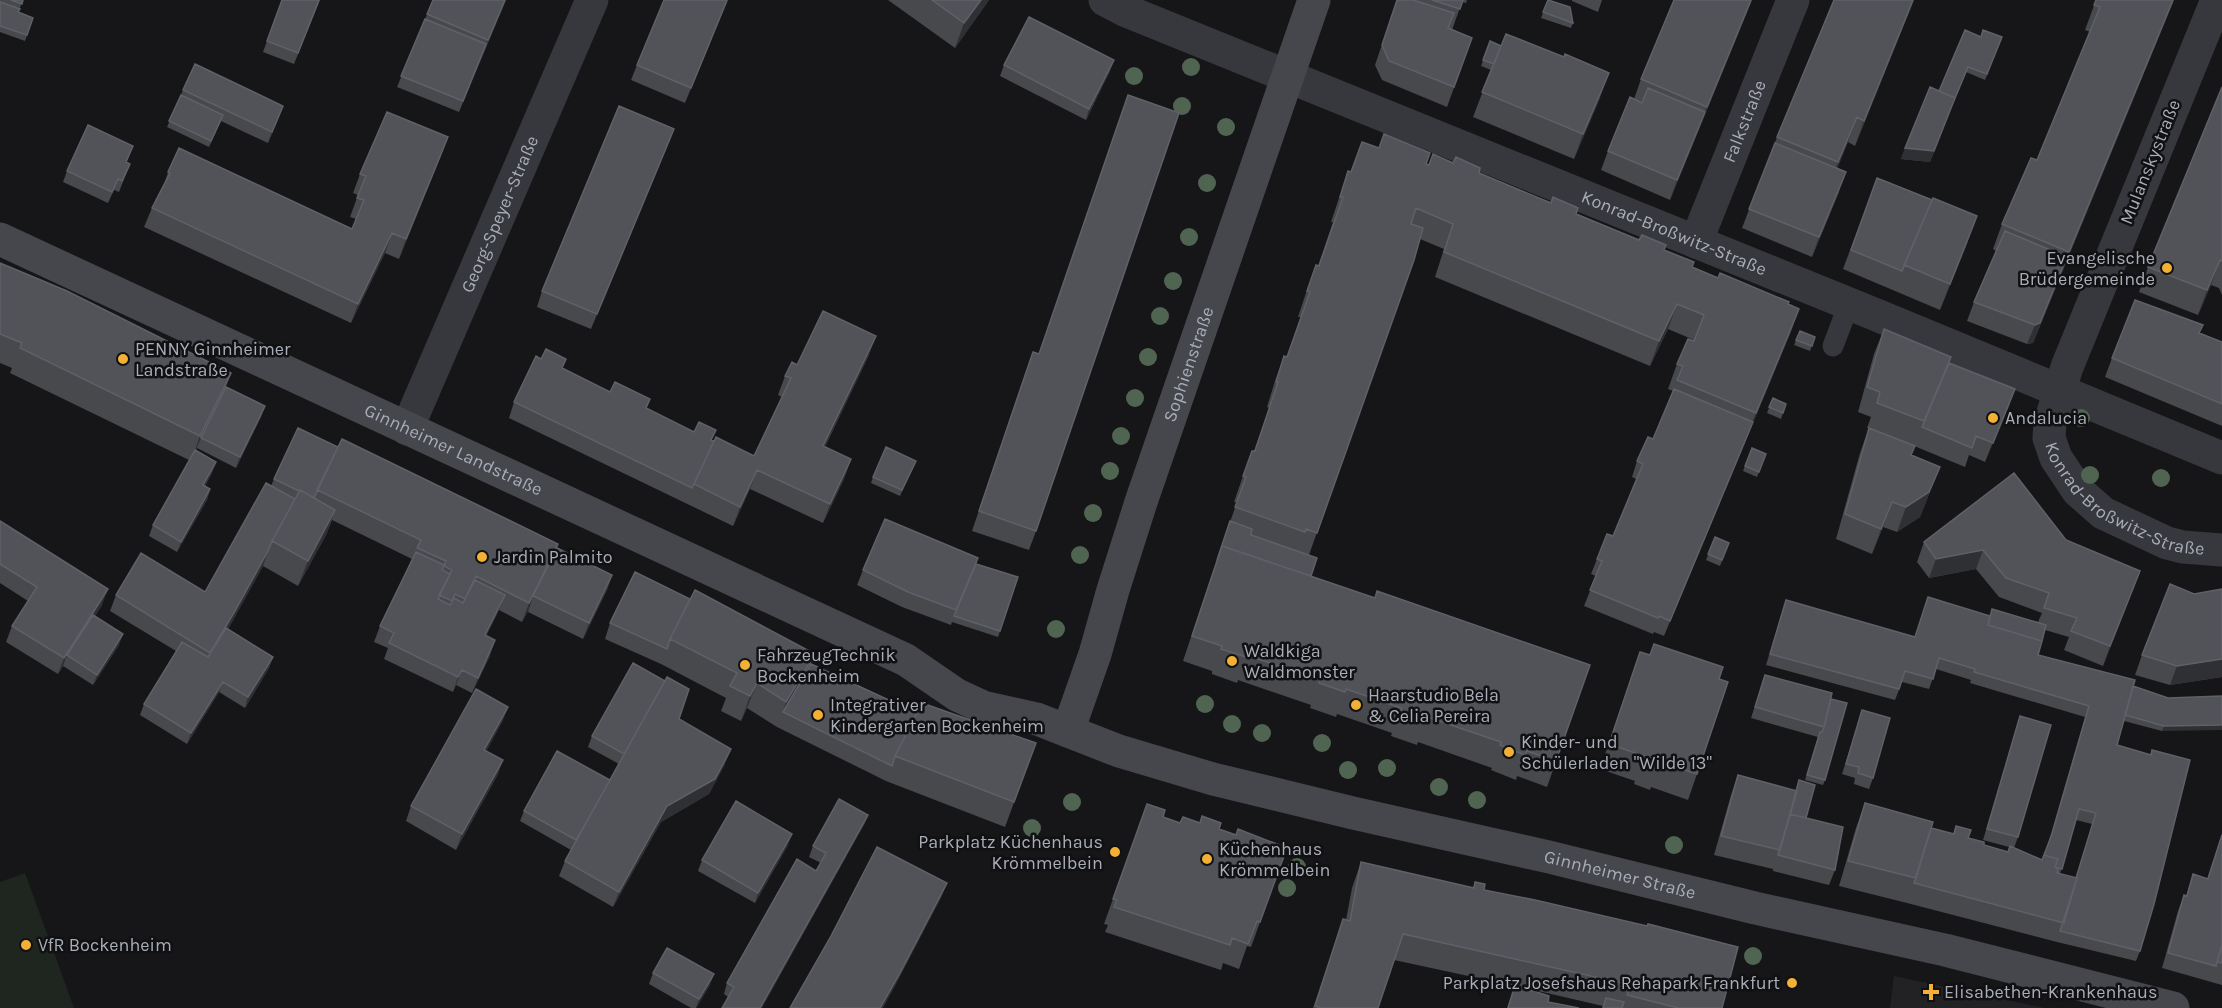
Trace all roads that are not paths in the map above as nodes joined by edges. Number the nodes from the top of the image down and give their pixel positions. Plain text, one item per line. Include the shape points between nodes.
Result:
1 (592, 0) edge
2 (1105, 0) edge
3 (1314, 0) edge
4 (1793, 0) edge
5 (2217, 0) edge
6 (1288, 77) junction
7 (0, 239) edge
8 (1696, 242) junction
9 (1848, 304) junction
10 (1833, 346) dead end
11 (2059, 392) junction
12 (407, 429) junction
13 (2222, 458) edge
14 (2222, 550) edge
15 (1068, 731) junction
16 (2174, 1008) edge

1 - 12 street, Georg-Speyer-Straße
2 - 6 street, Konrad-Broßwitz-Straße
3 - 6 main road, Sophienstraße
4 - 8 street, Falkstraße
5 - 11 street, Mulanskystraße
6 - 8 street, Konrad-Broßwitz-Straße
6 - 15 main road, Sophienstraße via 1141,502
7 - 12 main road, Ginnheimer Landstraße
8 - 9 street, Konrad-Broßwitz-Straße
9 - 10 lane
9 - 11 street, Konrad-Broßwitz-Straße
11 - 13 street, Konrad-Broßwitz-Straße
11 - 14 street, Konrad-Broßwitz-Straße via 2050,422 2051,449 2091,505 2167,543
12 - 15 main road, Ginnheimer Landstraße via 906,660 957,695 983,707 1032,728
15 - 16 main road, Ginnheimer Straße via 1119,751 1246,788 1945,950

